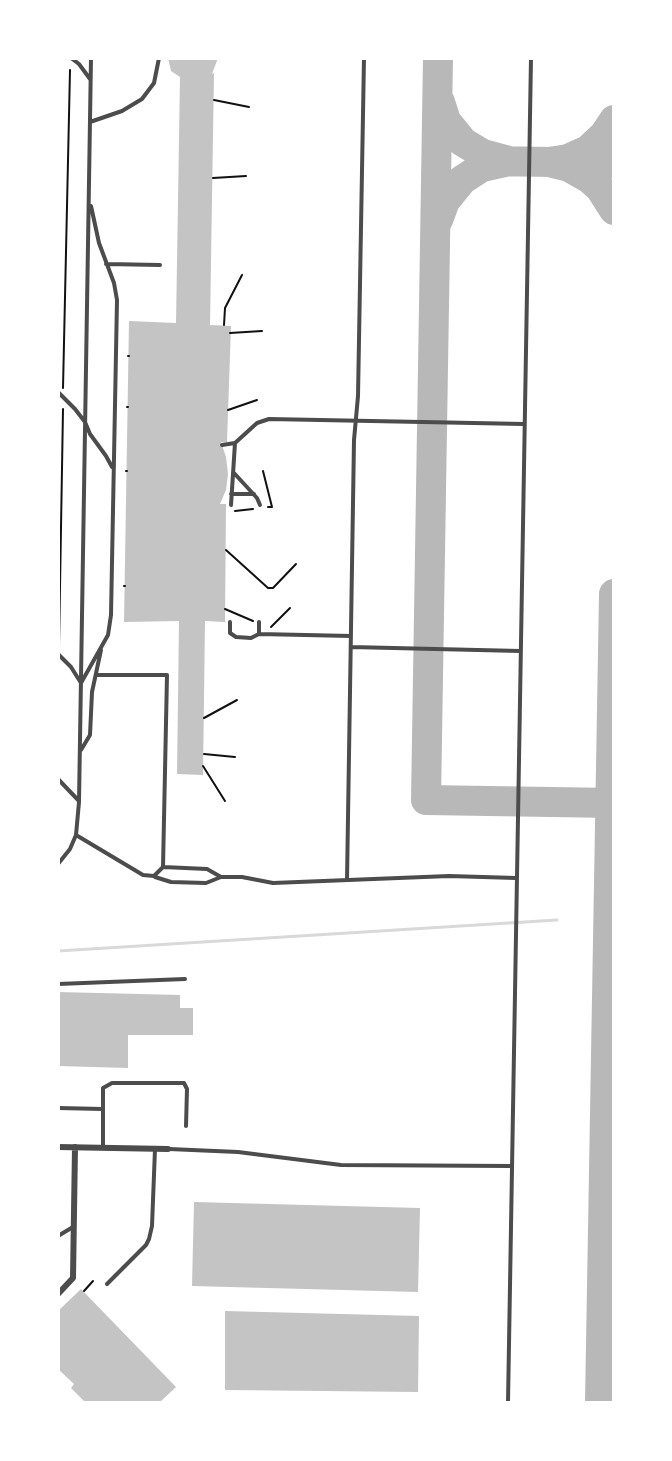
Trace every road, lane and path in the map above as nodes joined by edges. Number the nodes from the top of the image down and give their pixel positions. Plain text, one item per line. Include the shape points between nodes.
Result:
1 (71, 58) edge
2 (91, 58) edge
3 (159, 58) edge
4 (364, 58) edge
5 (531, 58) edge
6 (70, 70) dead end
7 (91, 79) junction
8 (214, 100) dead end
9 (249, 107) dead end
10 (90, 122) junction
11 (246, 176) dead end
12 (213, 178) dead end
13 (89, 198) junction
14 (106, 264) junction
15 (159, 265) dead end
16 (242, 275) dead end
17 (224, 325) dead end
18 (262, 331) dead end
19 (230, 333) dead end
20 (58, 392) edge
21 (63, 397) junction
22 (257, 400) dead end
23 (228, 410) dead end
24 (356, 421) junction
25 (85, 422) junction
26 (524, 424) junction
27 (235, 443) junction
28 (222, 445) dead end
29 (113, 471) junction
30 (234, 472) junction
31 (231, 494) junction
32 (254, 494) junction
33 (231, 505) dead end
34 (260, 505) dead end
35 (226, 550) dead end
36 (296, 564) dead end
37 (230, 622) dead end
38 (259, 622) dead end
39 (259, 634) junction
40 (351, 636) junction
41 (101, 646) junction
42 (351, 647) junction
43 (58, 649) edge
44 (520, 651) junction
45 (58, 654) edge
46 (96, 675) junction
47 (81, 683) junction
48 (237, 700) dead end
49 (204, 717) dead end
50 (80, 752) junction
51 (204, 754) dead end
52 (235, 757) dead end
53 (203, 766) dead end
54 (58, 779) edge
55 (225, 801) dead end
56 (79, 802) junction
57 (76, 835) junction
58 (58, 864) edge
59 (163, 867) junction
60 (154, 876) junction
61 (221, 877) junction
62 (517, 878) junction
63 (347, 880) junction
64 (185, 979) dead end
65 (58, 984) edge
66 (58, 1108) edge
67 (103, 1109) junction
68 (186, 1126) dead end
69 (58, 1147) edge
70 (75, 1147) junction
71 (103, 1148) junction
72 (155, 1149) junction
73 (168, 1149) joint
74 (511, 1166) junction
75 (74, 1227) junction
76 (58, 1236) edge
77 (93, 1281) dead end
78 (107, 1284) dead end
79 (84, 1291) dead end
80 (58, 1294) edge
81 (508, 1402) edge

1 - 7 lane
2 - 7 lane
3 - 10 lane via 154,83 142,99
4 - 24 lane
5 - 26 lane
6 - 21 path
7 - 10 lane
8 - 9 path
10 - 13 lane
11 - 12 path
13 - 14 lane
13 - 25 lane
14 - 15 lane
14 - 29 lane via 117,300
16 - 17 path via 225,308
18 - 19 path
20 - 21 lane
21 - 25 lane
21 - 43 path
22 - 23 path
24 - 26 lane
24 - 27 lane via 263,420
24 - 40 lane
25 - 29 lane
25 - 47 lane
26 - 44 lane
27 - 28 lane
27 - 30 lane
29 - 41 lane via 111,615 108,635
30 - 31 lane
30 - 32 lane
31 - 32 lane
31 - 33 lane
32 - 34 lane
35 - 36 path via 268,588 273,588
37 - 39 lane via 230,633 236,637
38 - 39 lane
39 - 40 lane
40 - 42 lane
41 - 46 lane
41 - 47 lane
42 - 44 lane
42 - 63 lane
44 - 62 lane
45 - 47 lane
46 - 50 lane via 90,735
46 - 59 lane via 167,675
47 - 50 lane
48 - 49 path
50 - 56 lane
51 - 52 path
53 - 55 path
54 - 56 lane
56 - 57 lane
57 - 58 lane
57 - 60 lane via 143,875
59 - 60 lane
59 - 61 lane via 207,869
60 - 61 lane via 171,882 206,883
61 - 63 lane via 273,883
62 - 63 lane
62 - 74 lane
64 - 65 lane
66 - 67 lane
67 - 68 lane via 103,1088 112,1083 184,1083
67 - 71 lane
69 - 70 street
70 - 71 street
70 - 75 street
71 - 72 street
72 - 73 street
72 - 78 lane via 149,1239
73 - 74 lane via 238,1152 329,1164
74 - 81 lane
75 - 76 lane
75 - 80 street via 74,1278
77 - 79 path

